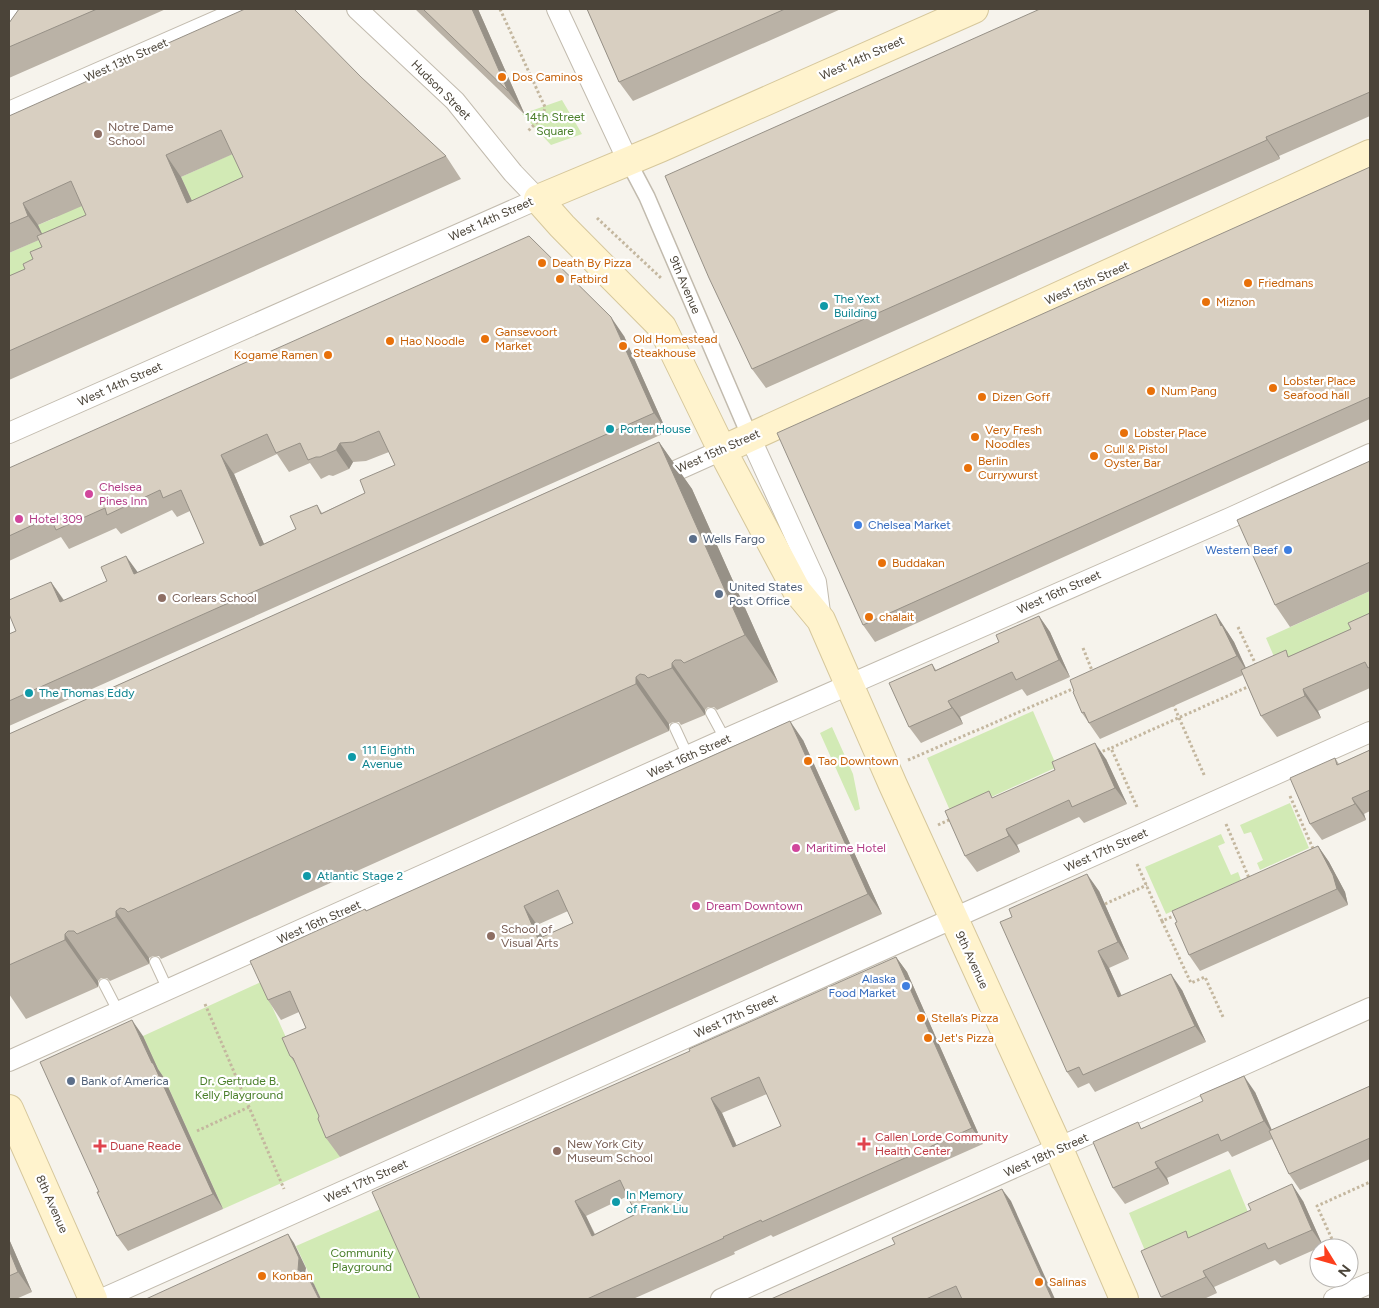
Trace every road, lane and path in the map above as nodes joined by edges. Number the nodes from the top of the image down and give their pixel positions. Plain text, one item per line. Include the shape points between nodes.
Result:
1 (13, 9) edge
2 (244, 9) edge
3 (357, 9) edge
4 (500, 9) edge
5 (557, 9) edge
6 (974, 9) edge
7 (9, 15) edge
8 (9, 112) edge
9 (528, 131) dead end
10 (1370, 154) edge
11 (628, 161) junction
12 (538, 199) junction
13 (597, 218) dead end
14 (662, 279) dead end
15 (9, 433) edge
16 (750, 436) junction
17 (722, 450) junction
18 (1370, 454) edge
19 (637, 488) edge
20 (821, 620) junction
21 (1238, 626) dead end
22 (1083, 648) dead end
23 (1258, 671) edge
24 (1095, 679) edge
25 (1254, 684) edge
26 (849, 685) junction
27 (1078, 686) edge
28 (1173, 704) edge
29 (711, 713) edge
30 (1179, 717) junction
31 (675, 728) dead end
32 (1370, 732) edge
33 (725, 739) junction
34 (1111, 748) junction
35 (688, 756) junction
36 (1093, 756) edge
37 (886, 769) junction
38 (1205, 776) dead end
39 (1290, 796) dead end
40 (1137, 807) dead end
41 (958, 816) edge
42 (1226, 824) dead end
43 (916, 835) junction
44 (1307, 856) edge
45 (1137, 864) dead end
46 (1250, 882) edge
47 (1147, 885) junction
48 (1104, 904) dead end
49 (1180, 913) edge
50 (953, 919) junction
51 (1162, 921) junction
52 (155, 962) edge
53 (104, 984) edge
54 (168, 990) junction
55 (204, 1004) dead end
56 (1370, 1008) edge
57 (119, 1013) junction
58 (1223, 1017) dead end
59 (9, 1062) edge
60 (249, 1107) junction
61 (9, 1109) edge
62 (197, 1131) dead end
63 (1059, 1148) junction
64 (1370, 1182) edge
65 (284, 1189) dead end
66 (1331, 1238) edge
67 (1370, 1283) edge
68 (94, 1299) edge
69 (102, 1299) edge
70 (721, 1299) edge
71 (1124, 1299) edge
72 (1334, 1299) edge

1 - 7 street
2 - 8 street, West 13th Street
3 - 12 street, Hudson Street via 456,101
4 - 9 path via 546,107
5 - 11 street, 9th Avenue
6 - 11 main road, West 14th Street
10 - 16 main road, West 15th Street
11 - 12 main road, West 14th Street
11 - 16 street, 9th Avenue via 647,197
12 - 15 street, West 14th Street
12 - 17 main road, 9th Avenue via 662,327
13 - 14 path
16 - 17 main road, West 15th Street
16 - 20 street, 9th Avenue via 816,582
17 - 19 street, West 15th Street
17 - 20 main road, 9th Avenue via 797,591
18 - 26 street, West 16th Street
20 - 26 main road, 9th Avenue
21 - 23 path
22 - 24 path
25 - 30 path
26 - 33 street, West 16th Street
26 - 37 main road, 9th Avenue
27 - 37 path
28 - 30 path
29 - 33 lane
30 - 34 path
30 - 38 path
31 - 35 lane
32 - 50 street, West 17th Street
33 - 35 street, West 16th Street
34 - 36 path
34 - 40 path
35 - 54 street, West 16th Street
37 - 43 main road, 9th Avenue
39 - 44 path via 1315,852
41 - 43 path
42 - 46 path
43 - 50 main road, 9th Avenue
45 - 47 path
47 - 48 path
47 - 51 path
49 - 51 path
50 - 63 main road, 9th Avenue
50 - 69 street, West 17th Street
51 - 58 path via 1191,983 1205,977
52 - 54 lane
53 - 57 lane
54 - 57 street, West 16th Street
55 - 60 path
56 - 63 street, West 18th Street
57 - 59 street, West 16th Street
60 - 62 path
60 - 65 path
61 - 68 main road, 8th Avenue
63 - 70 street, West 18th Street
63 - 71 main road, 9th Avenue
64 - 66 path via 1317,1206
67 - 72 street

